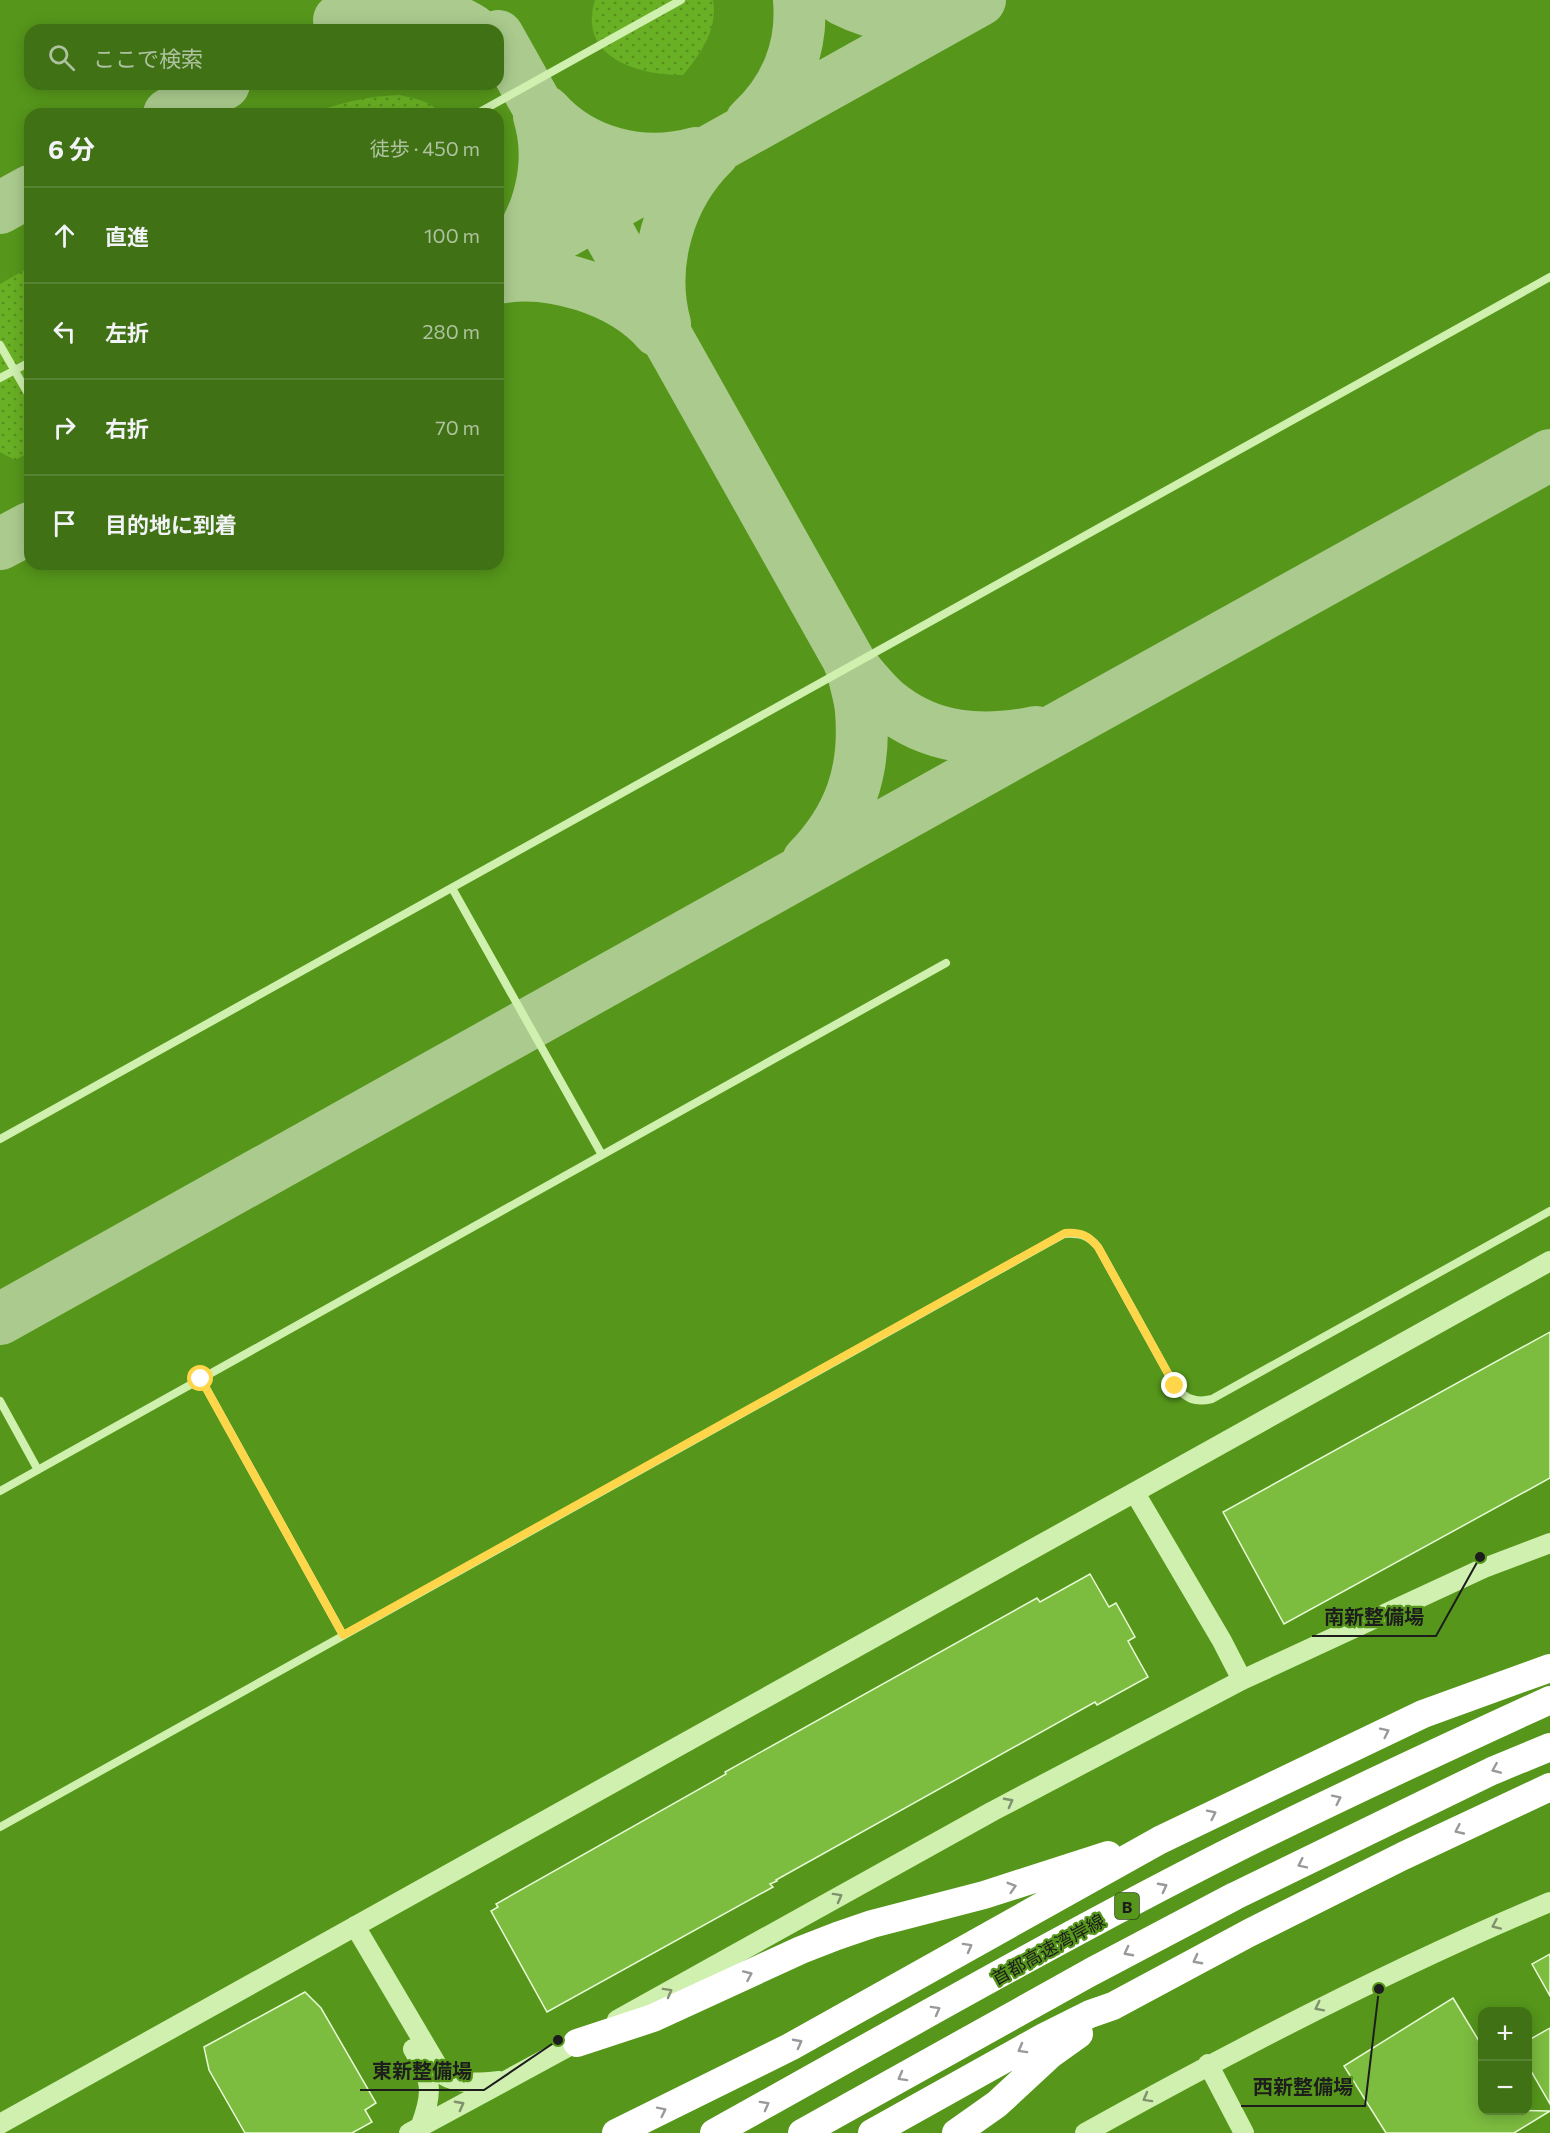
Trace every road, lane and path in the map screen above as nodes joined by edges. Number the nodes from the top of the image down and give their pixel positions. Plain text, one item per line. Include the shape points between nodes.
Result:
1 (681, 0) edge
2 (487, 108) edge
3 (1550, 277) edge
4 (0, 345) edge
5 (24, 365) edge
6 (14, 370) junction
7 (0, 378) edge
8 (24, 387) edge
9 (452, 888) junction
10 (946, 963) dead end
11 (0, 1139) edge
12 (602, 1155) junction
13 (1550, 1211) edge
14 (1550, 1261) edge
15 (201, 1379) junction
16 (0, 1401) edge
17 (38, 1470) junction
18 (0, 1491) edge
19 (1135, 1493) junction
20 (1550, 1543) edge
21 (343, 1635) junction
22 (1550, 1668) edge
23 (1242, 1680) junction
24 (1550, 1700) edge
25 (1550, 1747) edge
26 (1550, 1787) edge
27 (0, 1827) edge
28 (1160, 1840) junction
29 (1550, 1902) edge
30 (350, 1929) junction
31 (1113, 2006) junction
32 (577, 2043) junction
33 (1208, 2064) junction
34 (507, 2080) junction
35 (997, 2104) junction
36 (0, 2124) edge
37 (415, 2129) edge
38 (873, 2132) edge
39 (616, 2133) edge
40 (714, 2133) edge
41 (802, 2133) edge
42 (957, 2133) edge
43 (973, 2133) edge
44 (1085, 2133) edge
45 (1244, 2133) edge

1 - 2 lane
3 - 9 lane
4 - 6 lane
5 - 6 lane
6 - 7 lane
6 - 8 lane
9 - 11 lane
9 - 12 lane
10 - 12 lane
12 - 15 lane
13 - 21 lane via 1201,1402 1189,1400 1175,1386 1090,1237 1065,1233
14 - 19 street
15 - 17 lane
15 - 21 lane
16 - 17 lane
17 - 18 lane
19 - 23 street
19 - 30 street
20 - 23 street via 1484,1568
21 - 27 lane
28 -> 22 highway via 1423,1714
32 -> 23 street via 993,1811
40 -> 24 highway, 首都高速湾岸線 / B via 1218,1858
25 -> 41 highway, B via 1492,1771 1235,1896
26 -> 31 highway via 1259,1928
32 -> 28 highway via 653,2018 837,1936
39 -> 28 highway via 842,2019
29 -> 33 street via 1374,1979
30 - 34 street via 443,2075 480,2083
30 - 36 street
30 - 37 street via 429,2082 429,2099
31 - 35 highway
31 -> 38 highway via 1044,2037
32 - 34 street
33 -> 44 street
33 - 45 street
37 -> 34 street
35 - 42 highway
35 - 43 highway

